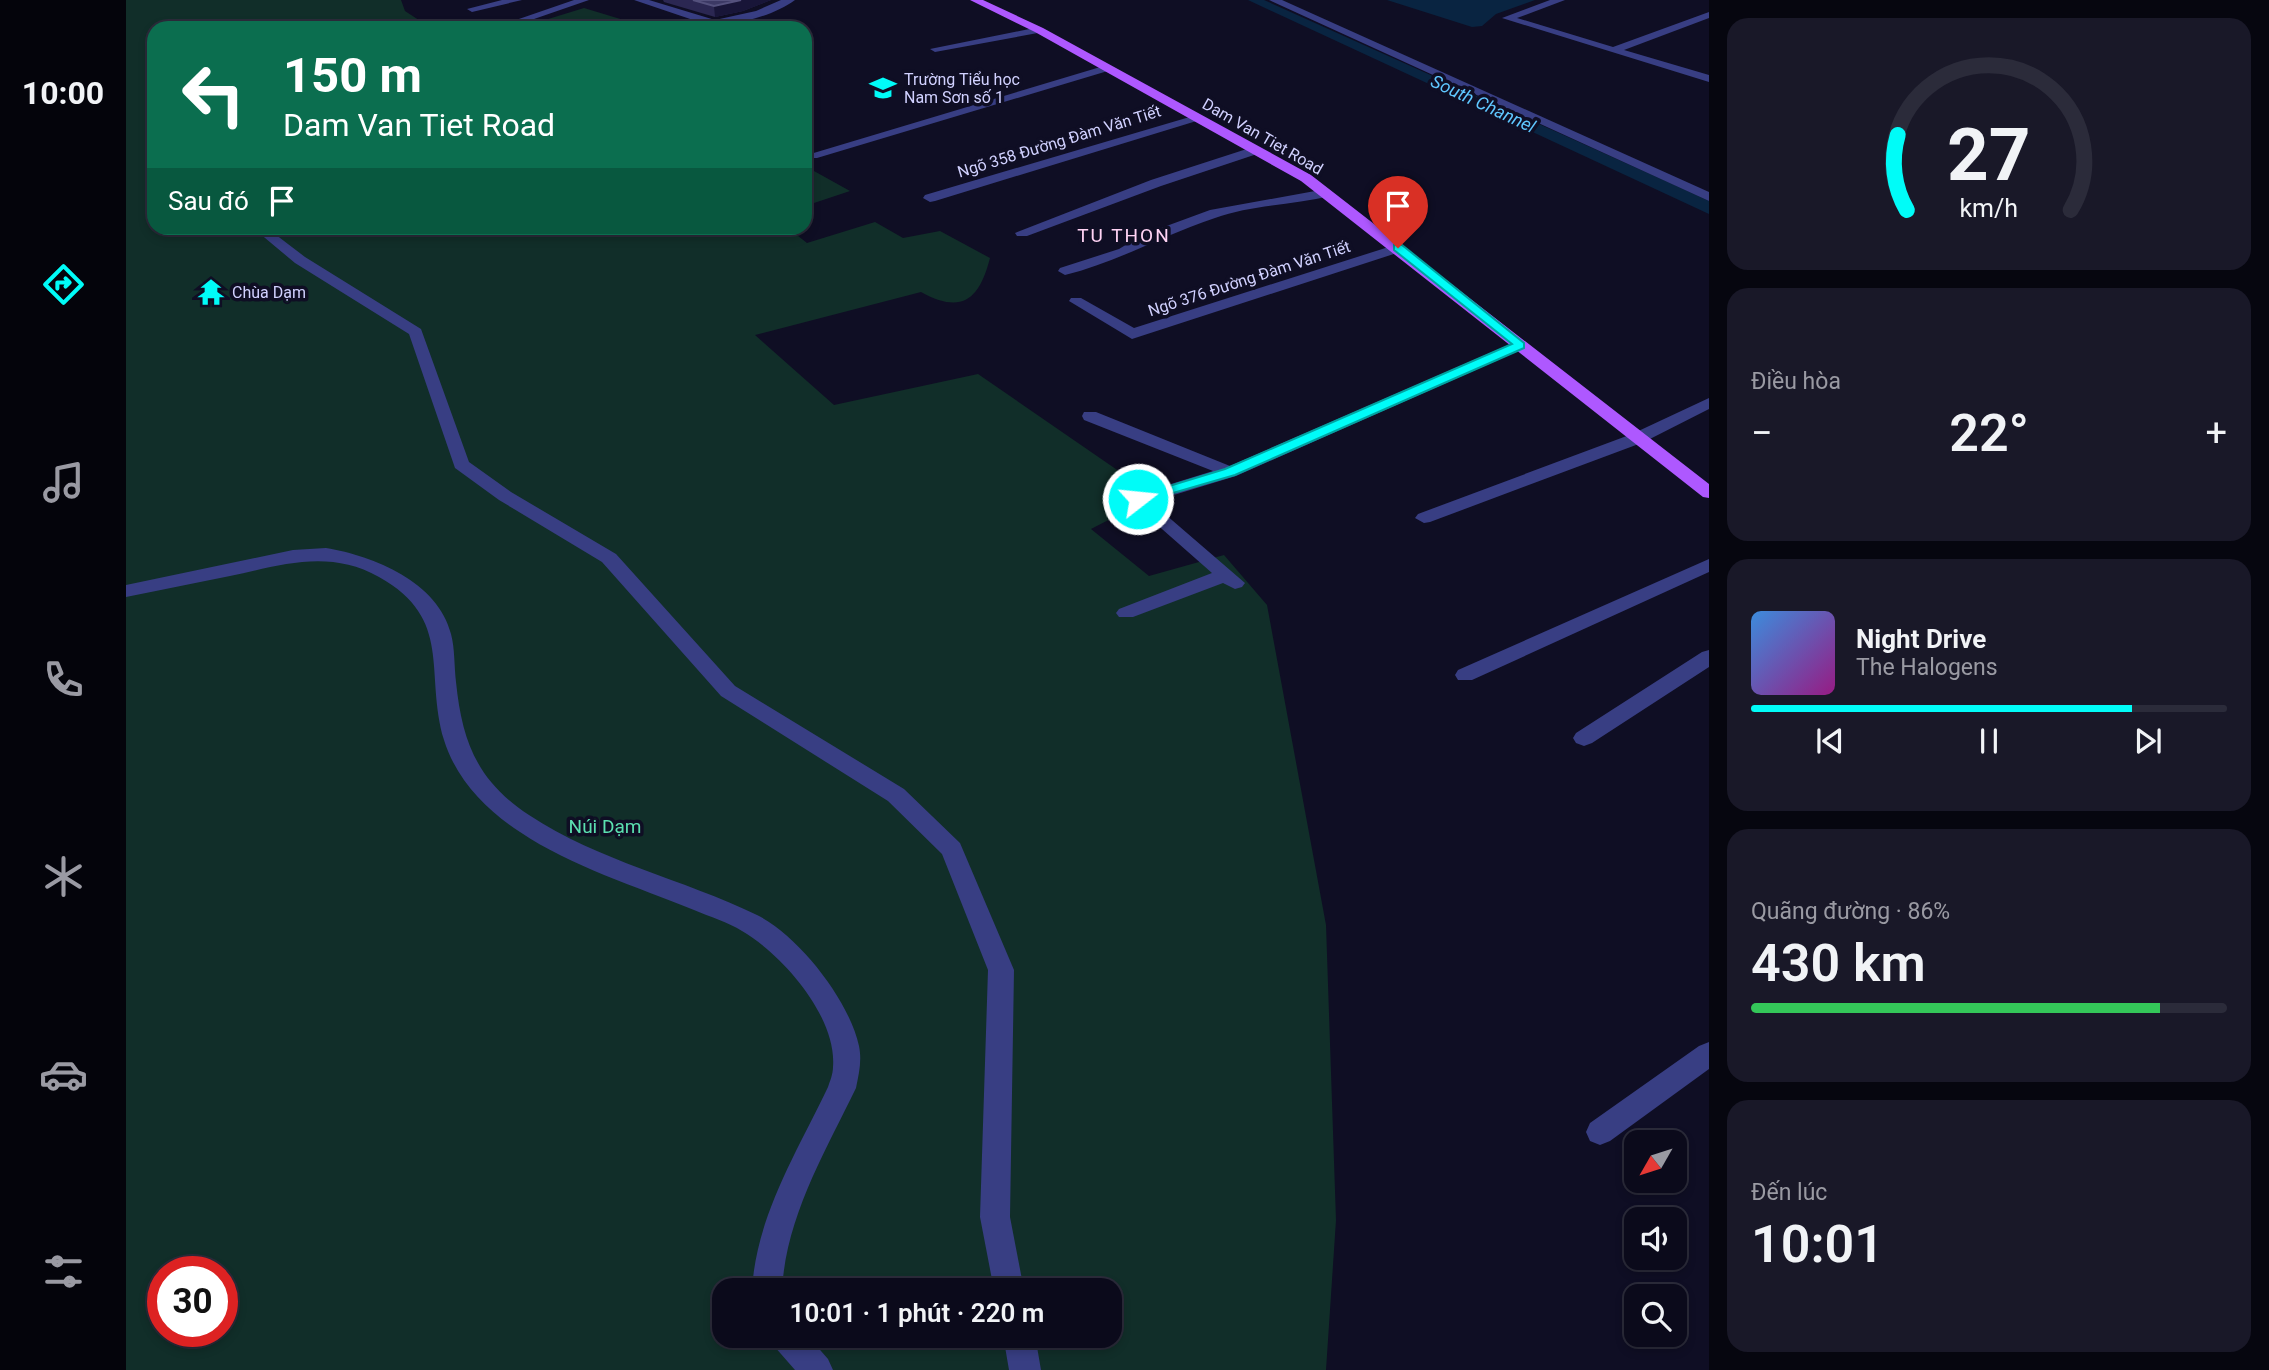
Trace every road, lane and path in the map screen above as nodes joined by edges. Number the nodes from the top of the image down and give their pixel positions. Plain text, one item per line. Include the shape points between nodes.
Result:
1 (517, 0) edge
2 (584, 0) edge
3 (639, 0) edge
4 (790, 0) edge
5 (975, 0) edge
6 (1274, 0) edge
7 (1560, 0) edge
8 (472, 9) dead end
9 (1709, 15) edge
10 (520, 21) edge
11 (708, 21) edge
12 (716, 21) edge
13 (1684, 25) junction
14 (1039, 30) junction
15 (1709, 32) edge
16 (935, 49) dead end
17 (1615, 51) junction
18 (1107, 68) junction
19 (1709, 79) edge
20 (1197, 119) junction
21 (1256, 150) junction
22 (813, 155) dead end
23 (1326, 193) junction
24 (1709, 197) edge
25 (930, 198) dead end
26 (1022, 233) dead end
27 (268, 235) edge
28 (1398, 248) junction
29 (1065, 271) dead end
30 (1076, 301) dead end
31 (1520, 345) junction
32 (1709, 403) edge
33 (1090, 416) dead end
34 (1638, 438) junction
35 (1230, 472) junction
36 (1709, 493) edge
37 (1424, 518) dead end
38 (1709, 565) edge
39 (126, 591) edge
40 (1126, 613) dead end
41 (1709, 657) edge
42 (1465, 675) dead end
43 (1584, 738) dead end
44 (1709, 1054) edge
45 (1600, 1132) dead end
46 (767, 1278) edge
47 (1007, 1278) edge
48 (797, 1348) edge
49 (1021, 1348) edge
50 (817, 1370) edge
51 (1026, 1370) edge

1 - 8 street
2 - 10 street
3 - 11 street
4 - 12 street via 759,13
5 - 14 main road, Dam Van Tiet Road
6 - 24 street
7 - 17 street via 1507,18
9 - 13 street
13 - 15 street
13 - 17 street
14 - 16 street
14 - 18 main road, Dam Van Tiet Road
17 - 19 street
18 - 20 main road, Dam Van Tiet Road
18 - 22 street
20 - 21 main road, Dam Van Tiet Road
20 - 25 street, Ngõ 358 Đường Đàm Văn Tiết
21 - 23 main road, Dam Van Tiet Road
21 - 26 street
23 - 28 main road, Dam Van Tiet Road
23 - 29 street via 1215,213 1147,238 1124,252
27 - 47 street via 416,332 461,464 609,558 727,691 896,795 952,849 1001,970 995,1217
28 - 30 street, Ngõ 376 Đường Đàm Văn Tiết via 1132,334
28 - 31 main road, Dam Van Tiet Road
31 - 34 main road, Dam Van Tiet Road
31 - 35 street
32 - 34 street
33 - 35 street
34 - 36 main road, Dam Van Tiet Road
34 - 37 street
35 - 40 street via 1138,499 1230,579
38 - 42 street
39 - 46 street via 305,554 360,562 390,576 424,602 437,622 453,734 486,794 548,839 750,923 790,956 841,1030 847,1068 776,1232
41 - 43 street
44 - 45 street
48 - 50 street
49 - 51 street

